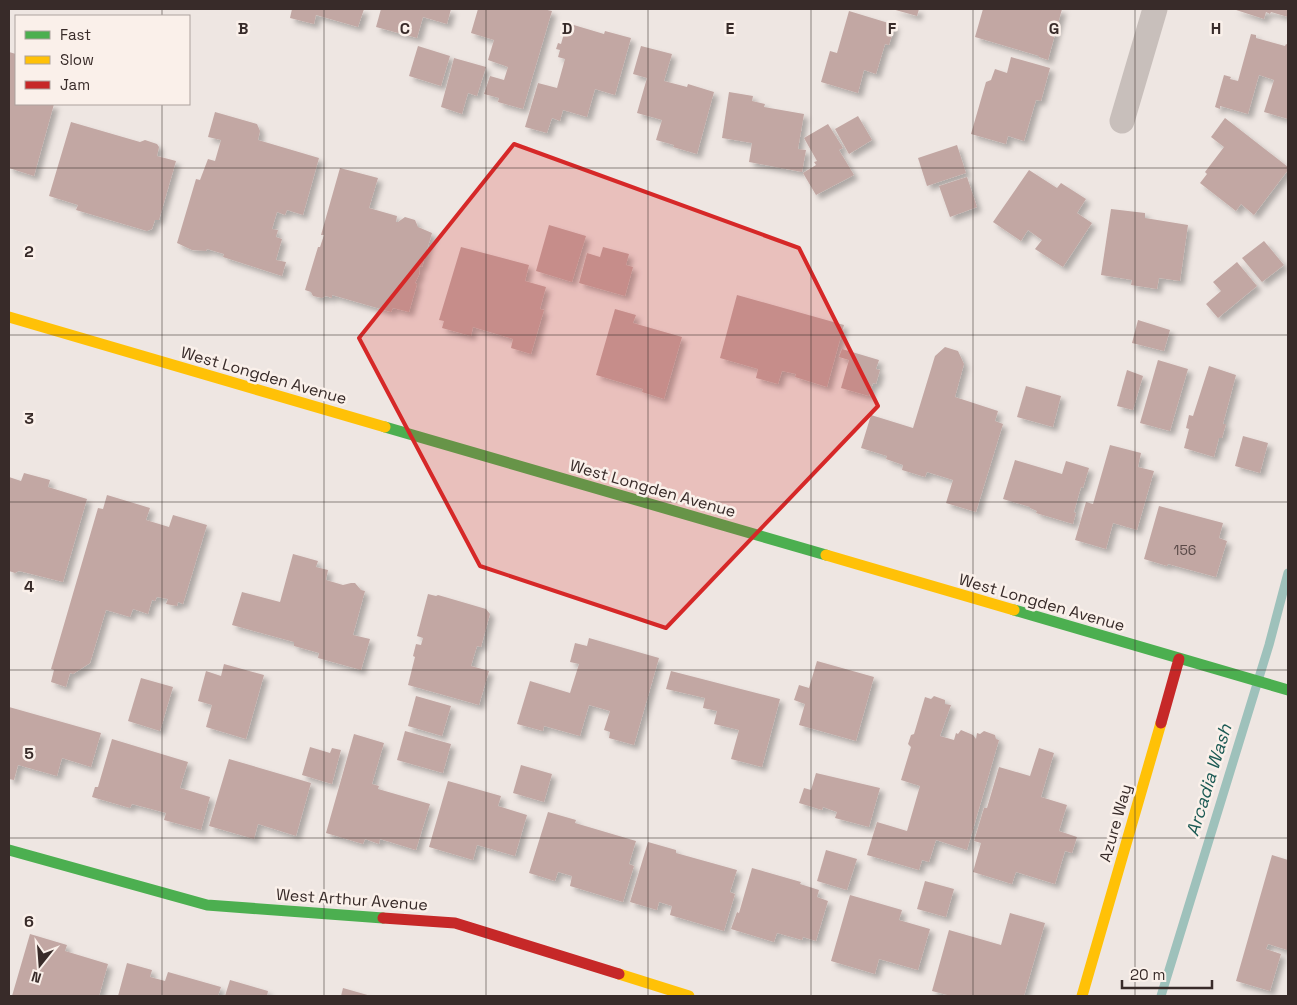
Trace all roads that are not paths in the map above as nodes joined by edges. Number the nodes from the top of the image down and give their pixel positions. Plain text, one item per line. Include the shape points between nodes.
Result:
1 (1155, 9) edge
2 (1122, 121) dead end
3 (9, 317) edge
4 (1180, 659) junction
5 (1287, 690) edge
6 (9, 850) edge
7 (690, 996) edge
8 (1082, 996) edge

1 - 2 street
3 - 4 street, West Longden Avenue
4 - 5 street, West Longden Avenue
4 - 8 street, Azure Way
6 - 7 street, West Arthur Avenue via 207,905 455,923

